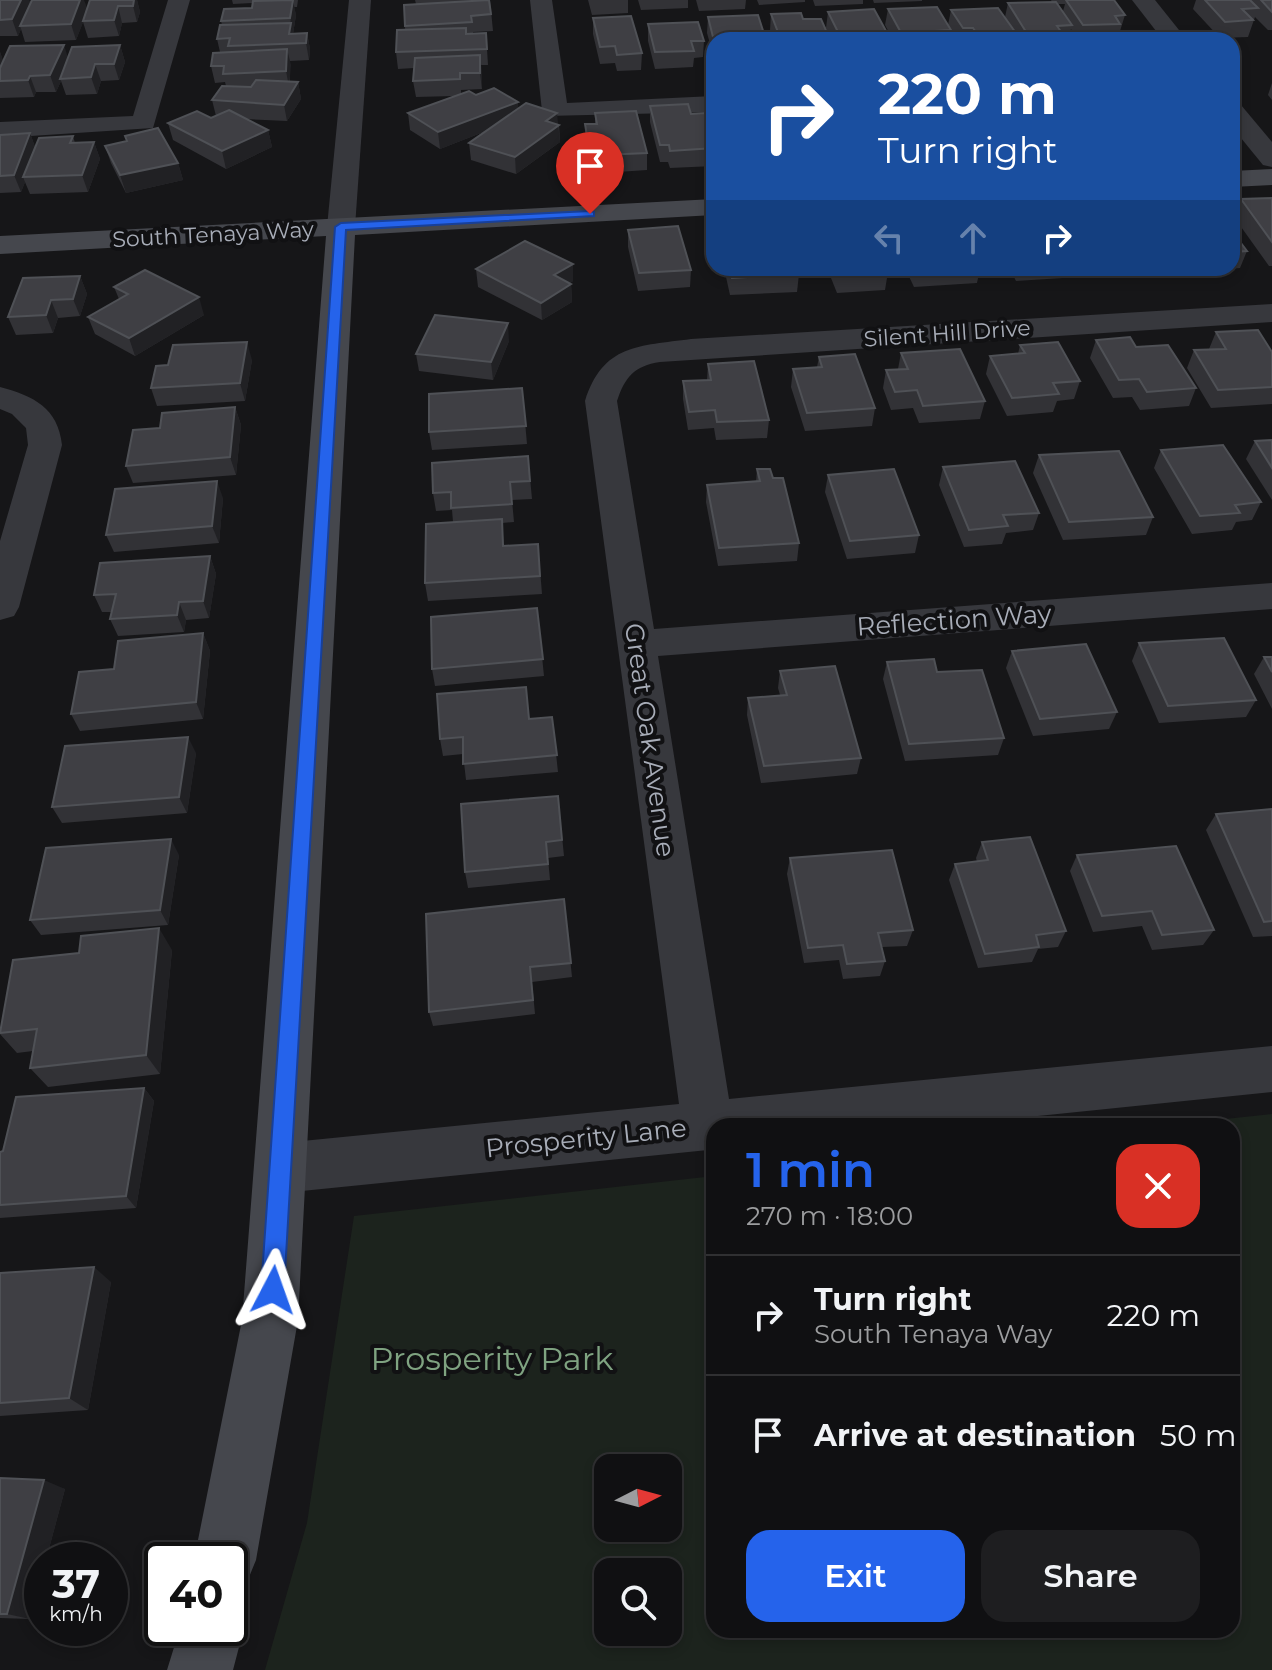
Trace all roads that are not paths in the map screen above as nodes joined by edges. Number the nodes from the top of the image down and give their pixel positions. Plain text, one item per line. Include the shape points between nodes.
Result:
1 (179, 0) edge
2 (360, 0) edge
3 (541, 0) edge
4 (1143, 0) edge
5 (1169, 32) edge
6 (706, 104) edge
7 (1240, 120) edge
8 (0, 130) edge
9 (1272, 159) edge
10 (1272, 177) edge
11 (1240, 179) edge
12 (706, 207) edge
13 (341, 227) junction
14 (0, 245) edge
15 (1272, 313) edge
16 (623, 360) joint
17 (12, 402) edge
18 (1272, 596) edge
19 (0, 607) edge
20 (636, 644) junction
21 (1272, 1069) edge
22 (707, 1118) edge
23 (787, 1118) edge
24 (706, 1126) edge
25 (282, 1168) junction
26 (228, 1542) edge
27 (207, 1646) edge
28 (200, 1670) edge

1 - 8 street via 144,123
2 - 13 street
3 - 6 street via 555,111
4 - 5 street
7 - 9 street
10 - 11 street
12 - 13 street, South Tenaya Way
13 - 14 street, South Tenaya Way
13 - 25 street
15 - 16 street, Silent Hill Drive via 691,348
16 - 20 street, Great Oak Avenue via 606,378 601,401
17 - 19 street via 43,425 45,445
18 - 20 street, Reflection Way
20 - 22 street, Great Oak Avenue
21 - 23 street, Prosperity Lane
24 - 25 street, Prosperity Lane
25 - 26 street via 270,1320
27 - 28 street

